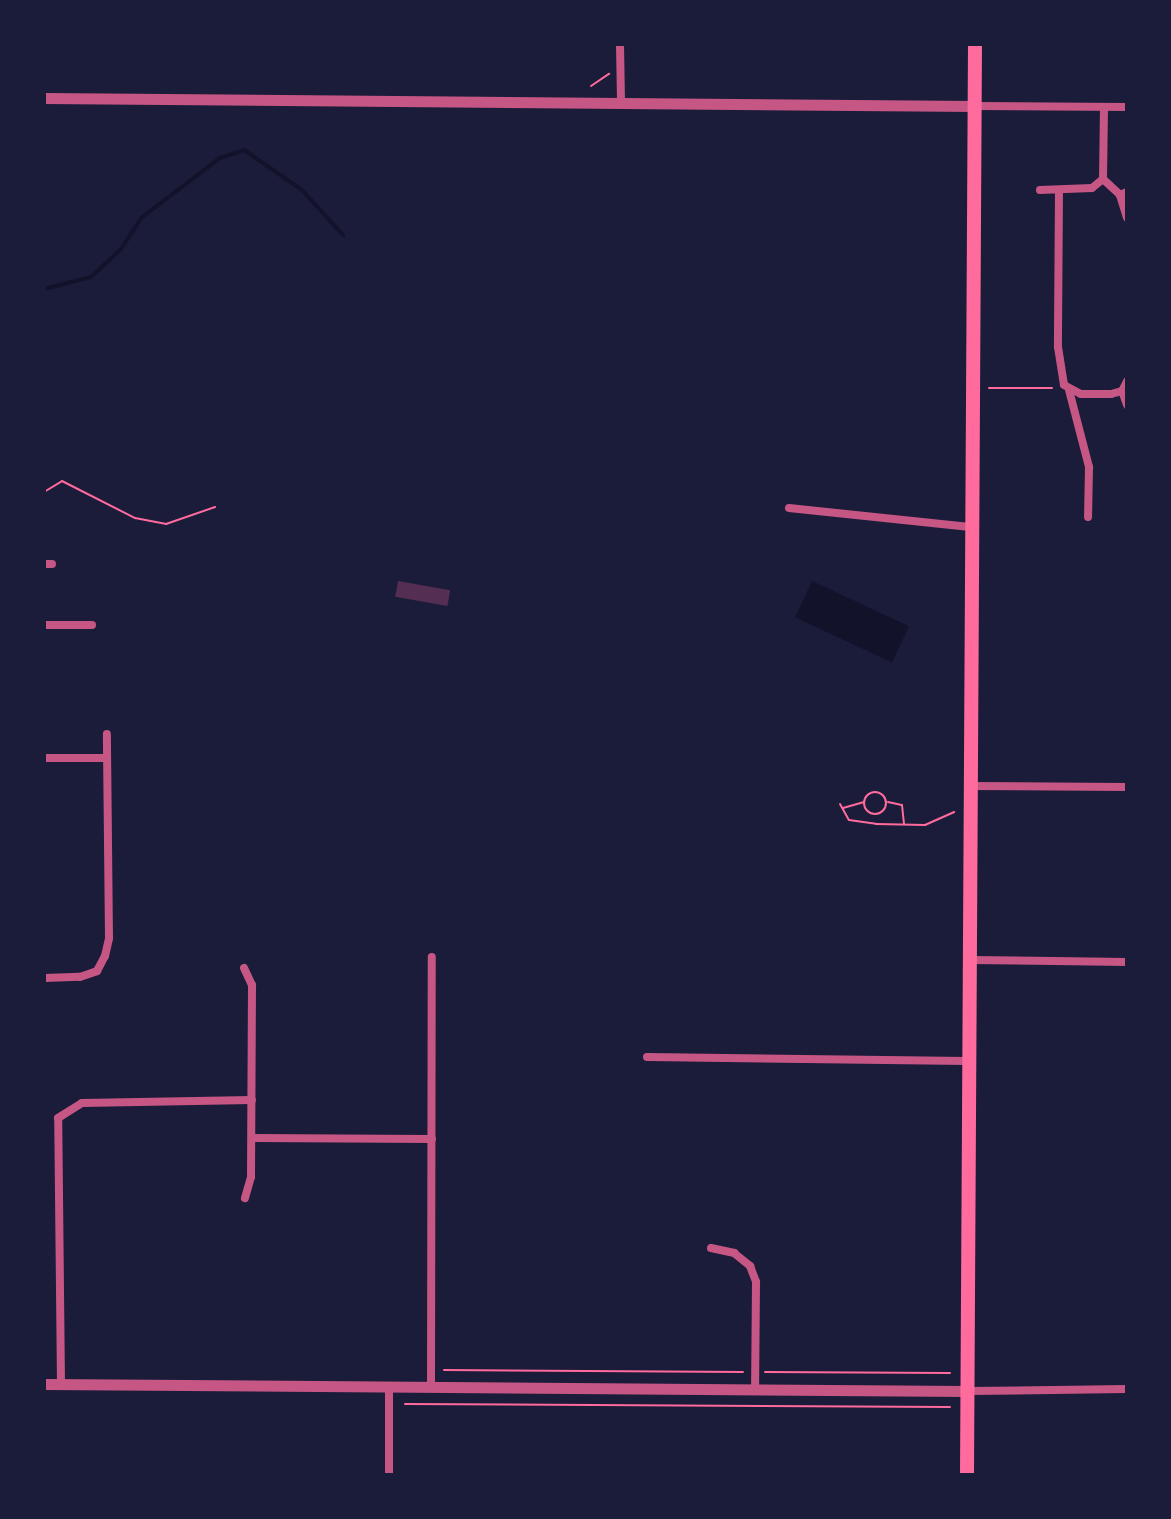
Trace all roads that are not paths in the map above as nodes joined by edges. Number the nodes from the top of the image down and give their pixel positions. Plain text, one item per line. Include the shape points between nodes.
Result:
1 (620, 44) edge
2 (975, 44) edge
3 (44, 98) edge
4 (621, 102) junction
5 (975, 106) junction
6 (1104, 107) junction
7 (1127, 107) edge
8 (1103, 179) junction
9 (1040, 190) dead end
10 (1059, 190) junction
11 (1123, 193) edge
12 (1127, 218) edge
13 (1127, 381) edge
14 (1067, 387) junction
15 (1122, 391) junction
16 (1127, 405) edge
17 (789, 508) dead end
18 (1088, 517) dead end
19 (970, 527) junction
20 (44, 625) edge
21 (92, 625) dead end
22 (107, 734) dead end
23 (44, 758) edge
24 (107, 758) junction
25 (968, 786) junction
26 (1127, 787) edge
27 (432, 957) dead end
28 (968, 960) junction
29 (1127, 962) edge
30 (244, 968) dead end
31 (44, 978) edge
32 (647, 1057) dead end
33 (967, 1061) junction
34 (252, 1100) junction
35 (252, 1138) junction
36 (432, 1139) junction
37 (245, 1198) dead end
38 (711, 1248) dead end
39 (44, 1384) edge
40 (61, 1385) junction
41 (389, 1387) junction
42 (431, 1387) junction
43 (755, 1389) junction
44 (1127, 1389) edge
45 (967, 1391) junction
46 (389, 1475) edge
47 (967, 1475) edge

1 - 4 street
2 - 5 main road
3 - 4 street
4 - 5 street
5 - 6 street
5 - 19 main road
6 - 7 street
6 - 8 street
8 - 10 street via 1092,188
8 - 11 street
9 - 10 street
10 - 14 street via 1058,347
11 - 12 street
13 - 15 street
14 - 15 street via 1081,394
14 - 18 street via 1089,467
15 - 16 street
17 - 19 street
19 - 25 main road
20 - 21 street
22 - 24 street
23 - 24 street
24 - 31 street via 105,956 97,971
25 - 26 street
25 - 28 main road
27 - 36 street
28 - 29 street
28 - 33 main road
30 - 34 street via 252,985
32 - 33 street
33 - 45 main road
34 - 35 street
34 - 40 street via 68,1107 58,1118
35 - 36 street
35 - 37 street
36 - 42 street
38 - 43 street via 734,1253 750,1266 756,1282
39 - 40 street
40 - 41 street
41 - 42 street
41 - 46 street
42 - 43 street
43 - 45 street
44 - 45 street
45 - 47 main road

